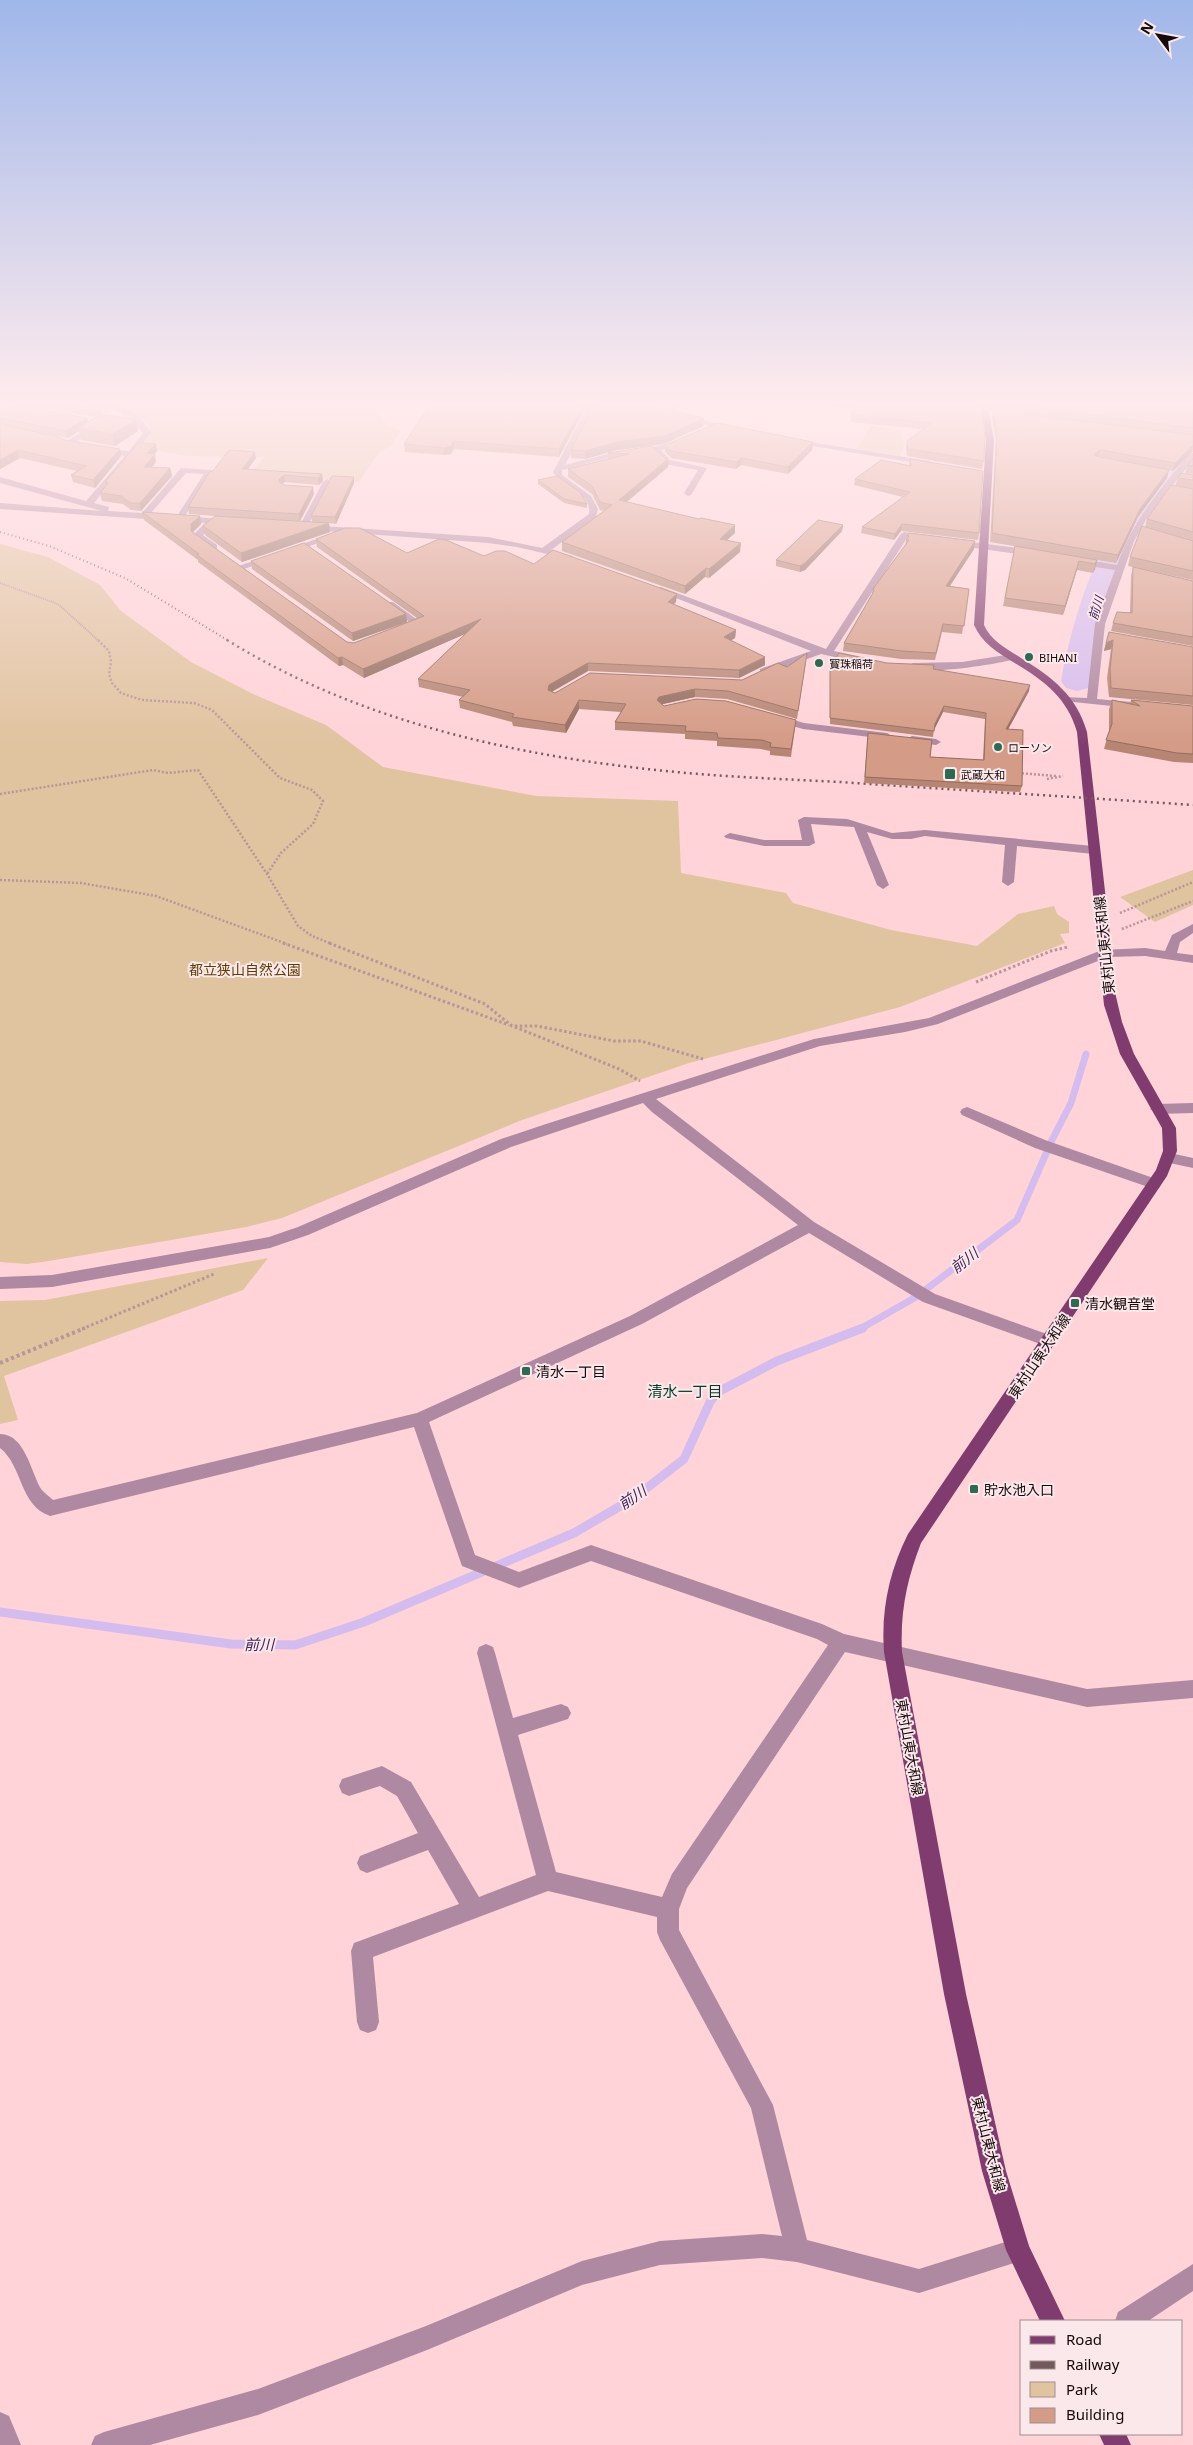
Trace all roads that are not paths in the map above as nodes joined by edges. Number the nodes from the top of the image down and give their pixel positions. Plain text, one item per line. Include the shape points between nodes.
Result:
1 (144, 517) edge
2 (181, 517) edge
3 (304, 517) edge
4 (590, 517) edge
5 (985, 517) edge
6 (1144, 517) edge
7 (179, 520) junction
8 (213, 522) junction
9 (240, 523) edge
10 (353, 529) junction
11 (985, 547) junction
12 (545, 550) junction
13 (219, 551) edge
14 (1042, 555) edge
15 (1062, 558) edge
16 (584, 563) edge
17 (241, 567) edge
18 (1123, 570) junction
19 (648, 586) edge
20 (378, 596) edge
21 (399, 631) edge
22 (825, 652) junction
23 (1012, 657) junction
24 (870, 661) edge
25 (901, 665) edge
26 (756, 675) edge
27 (1068, 699) junction
28 (1092, 701) junction
29 (1138, 705) edge
30 (765, 715) edge
31 (936, 742) dead end
32 (859, 825) junction
33 (730, 836) dead end
34 (1011, 843) junction
35 (1093, 850) junction
36 (1008, 882) dead end
37 (883, 885) dead end
38 (1193, 928) edge
39 (1106, 953) junction
40 (1171, 955) junction
41 (1193, 959) edge
42 (644, 1091) junction
43 (1193, 1108) edge
44 (1157, 1109) junction
45 (968, 1112) dead end
46 (1170, 1158) junction
47 (1193, 1163) edge
48 (1154, 1184) junction
49 (809, 1226) junction
50 (0, 1283) edge
51 (1049, 1341) junction
52 (420, 1419) junction
53 (0, 1441) edge
54 (841, 1642) junction
55 (893, 1652) junction
56 (486, 1653) dead end
57 (1193, 1689) edge
58 (562, 1713) dead end
59 (506, 1730) junction
60 (349, 1786) dead end
61 (433, 1838) junction
62 (368, 1864) dead end
63 (548, 1881) junction
64 (474, 1909) junction
65 (668, 1909) junction
66 (368, 2022) dead end
67 (796, 2250) junction
68 (1018, 2250) junction
69 (1193, 2276) edge
70 (1053, 2320) edge
71 (1128, 2320) edge
72 (0, 2425) edge
73 (8, 2445) edge
74 (104, 2445) edge

1 - 7 street
2 - 7 street
3 - 10 street via 299,527
4 - 12 street
5 - 11 main road, 東村山東大和線
6 - 18 street via 1142,531
7 - 8 street
8 - 9 street
8 - 13 street via 197,536
10 - 12 street via 488,540
10 - 17 street via 310,549
11 - 14 street
11 - 22 street via 904,535
11 - 23 main road, 東村山東大和線 via 979,625 982,634
12 - 16 street
15 - 18 street
18 - 28 street via 1103,635
19 - 22 street
20 - 21 street via 418,624
22 - 24 street
22 - 26 street
23 - 25 street via 956,666
23 - 27 main road, 東村山東大和線 via 1047,680
27 - 28 street
27 - 35 main road, 東村山東大和線 via 1078,715 1082,732
28 - 29 street
30 - 31 street via 803,726
32 - 33 street via 804,820 809,843 764,843
32 - 34 street via 888,837 925,833
32 - 37 street
34 - 35 street
34 - 36 street
35 - 39 main road, 東村山東大和線
38 - 40 street via 1175,937
39 - 40 street
39 - 42 street via 933,1020 905,1028 819,1042
39 - 44 main road, 東村山東大和線 via 1105,975 1111,1006 1129,1060
40 - 41 street
42 - 49 street via 657,1109
42 - 50 street via 506,1143 278,1240 52,1281
43 - 44 street
44 - 46 main road, 東村山東大和線 via 1168,1126
45 - 48 street via 1040,1144
46 - 47 street
46 - 48 main road, 東村山東大和線
48 - 51 main road, 東村山東大和線
49 - 51 street via 929,1298
49 - 52 street via 636,1320
51 - 55 main road, 東村山東大和線 via 914,1539 896,1584 891,1624
52 - 53 street via 50,1508 36,1496 16,1453 5,1441
52 - 54 street via 468,1560 519,1580 591,1553 822,1632
54 - 55 street
54 - 65 street via 679,1881
55 - 57 street via 1087,1698
55 - 68 main road, 東村山東大和線 via 954,1994 994,2171
56 - 59 street
58 - 59 street
59 - 63 street
60 - 61 street via 382,1776 404,1789
61 - 62 street
61 - 64 street
63 - 64 street
63 - 65 street
64 - 66 street via 362,1951
65 - 67 street via 668,1932 762,2106
67 - 68 street via 919,2281
67 - 74 street via 762,2246 660,2253 582,2273 427,2338 258,2402
68 - 70 main road, 東村山東大和線
69 - 71 street
72 - 73 street

